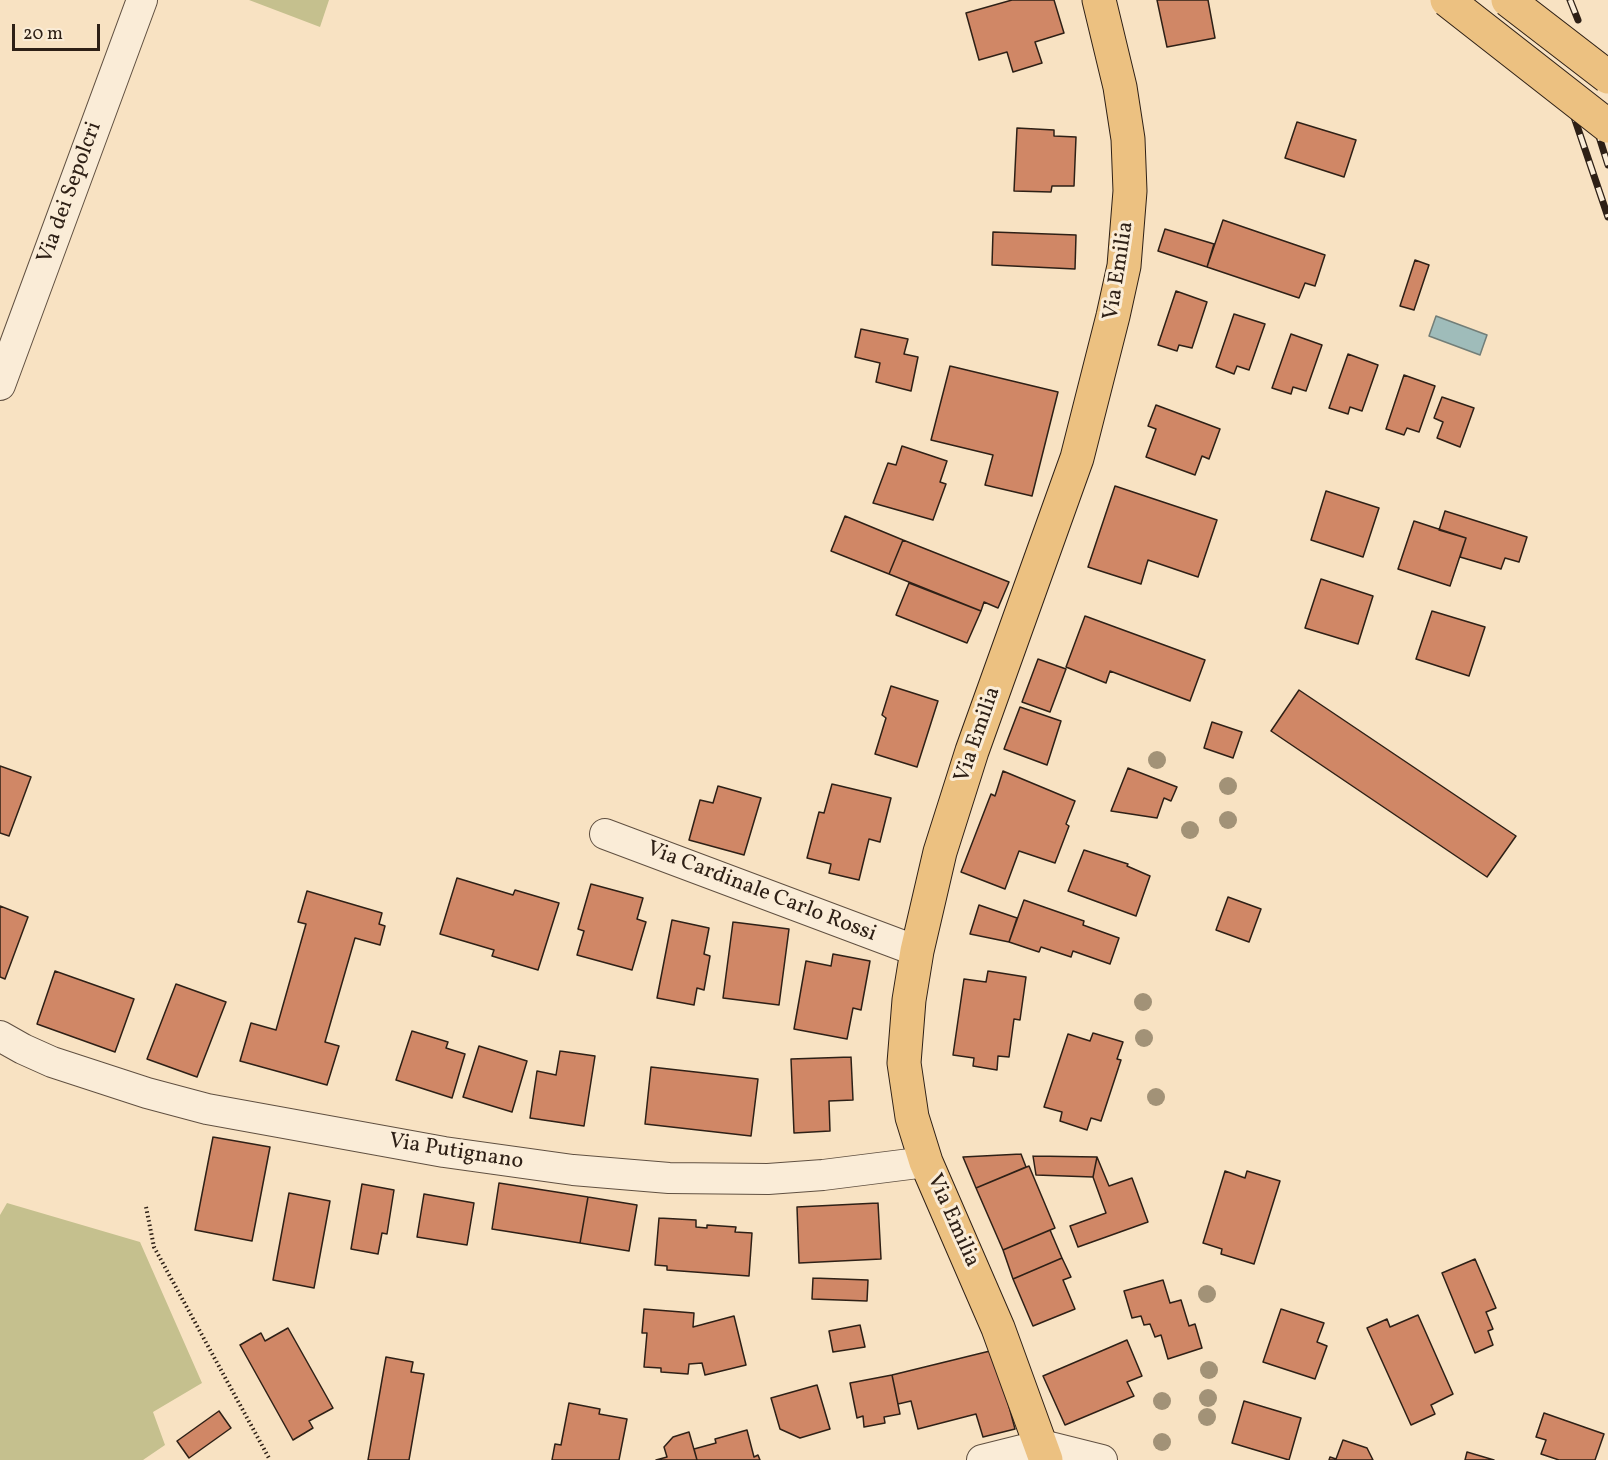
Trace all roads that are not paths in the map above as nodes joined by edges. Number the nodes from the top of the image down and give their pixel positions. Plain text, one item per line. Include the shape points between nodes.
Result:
1 (142, 0) edge
2 (1099, 0) edge
3 (1448, 0) edge
4 (1508, 0) edge
5 (1608, 77) edge
6 (1608, 126) edge
7 (0, 385) edge
8 (605, 834) dead end
9 (917, 951) junction
10 (0, 1036) edge
11 (926, 1162) junction
12 (1044, 1453) edge
13 (982, 1460) edge
14 (1102, 1460) edge

1 - 7 street, Via dei Sepolcri
2 - 9 main road, Via Emilia via 1128,139 1130,208 1124,266 1086,431 950,818
3 - 6 main road, bridge
4 - 5 main road, bridge
8 - 9 street, Via Cardinale Carlo Rossi
9 - 11 main road, Via Emilia via 903,1063 912,1117
10 - 11 street, Via Putignano via 52,1062 207,1109 444,1152 573,1170 669,1178 768,1179
11 - 12 main road, Via Emilia via 998,1328
12 - 13 street
12 - 14 street

